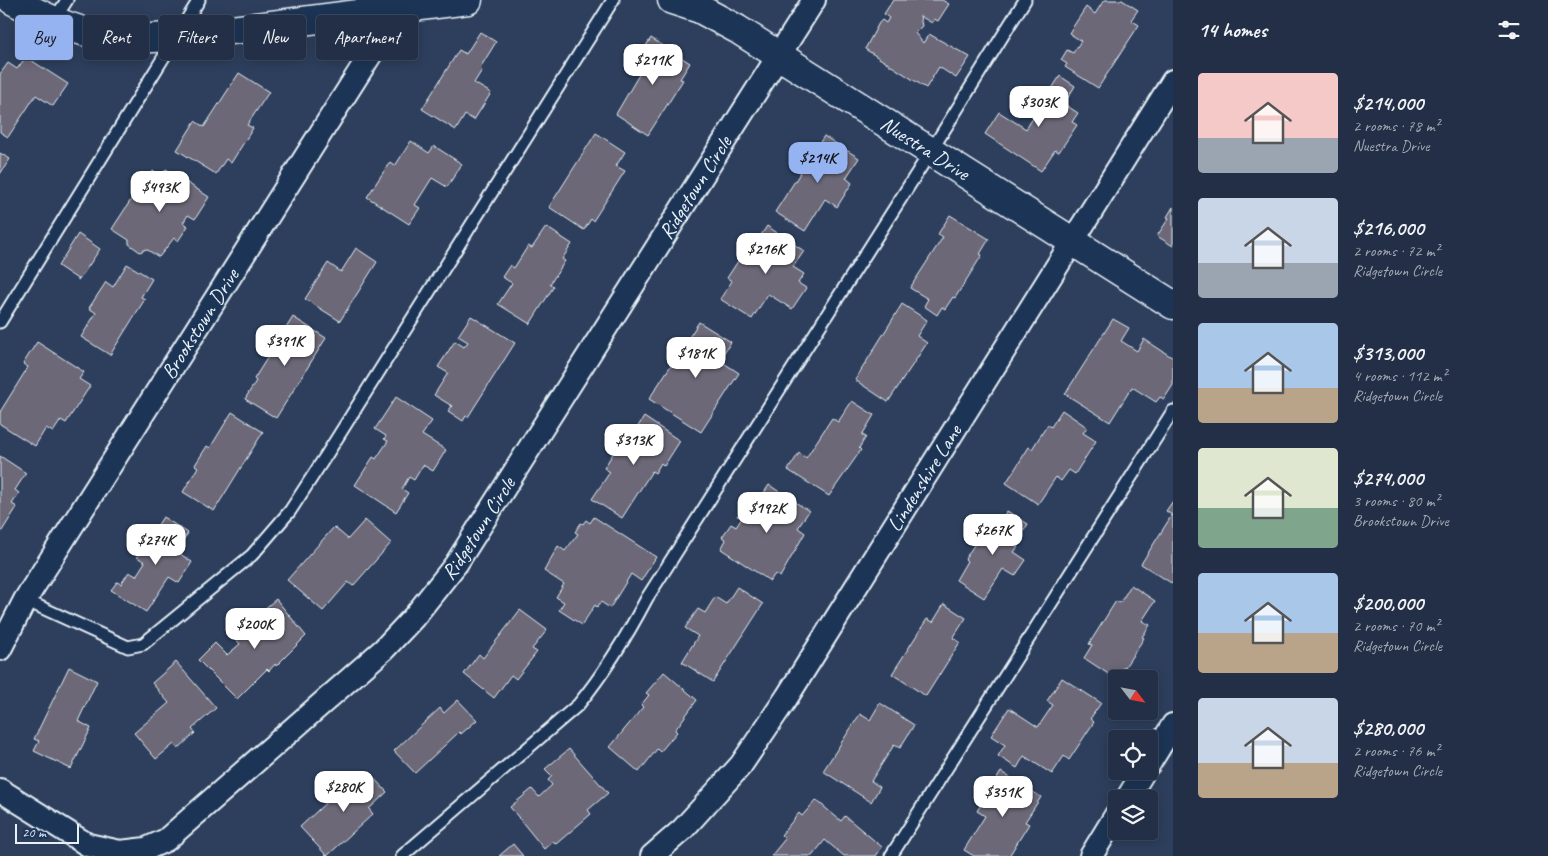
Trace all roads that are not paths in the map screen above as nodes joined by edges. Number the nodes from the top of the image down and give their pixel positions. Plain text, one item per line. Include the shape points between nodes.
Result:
1 (12, 0) edge
2 (199, 0) edge
3 (468, 0) edge
4 (613, 0) edge
5 (672, 0) edge
6 (814, 0) edge
7 (1024, 0) edge
8 (402, 4) edge
9 (60, 11) edge
10 (190, 15) edge
11 (234, 29) edge
12 (159, 38) edge
13 (778, 56) junction
14 (162, 60) edge
15 (1173, 81) edge
16 (931, 151) junction
17 (1072, 242) junction
18 (1173, 305) edge
19 (0, 322) edge
20 (1173, 411) edge
21 (26, 600) junction
22 (0, 649) edge
23 (1173, 725) edge
24 (1158, 749) edge
25 (0, 790) edge
26 (1108, 828) edge
27 (402, 856) edge
28 (652, 856) edge
29 (891, 856) edge
30 (1090, 856) edge

1 - 9 street
2 - 10 lane
3 - 8 street
4 - 21 lane via 327,454 290,510 252,555 144,644 128,646
5 - 13 street, Nuestra Drive via 700,9
6 - 13 street, Ridgetown Circle
7 - 16 lane
8 - 11 street
8 - 21 street, Brookstown Drive
9 - 12 street via 83,32 129,39
13 - 16 street, Nuestra Drive
13 - 25 street, Ridgetown Circle via 456,564 384,649 166,840 146,849 120,852 88,844
14 - 19 lane
15 - 17 street, Lindenshire Lane
16 - 17 street, Nuestra Drive
16 - 27 lane via 647,598 600,678 578,705
17 - 18 street, Nuestra Drive
17 - 28 street, Lindenshire Lane via 782,704 740,765 683,829
20 - 29 lane
21 - 22 street, Brookstown Drive
23 - 24 street
26 - 30 street

